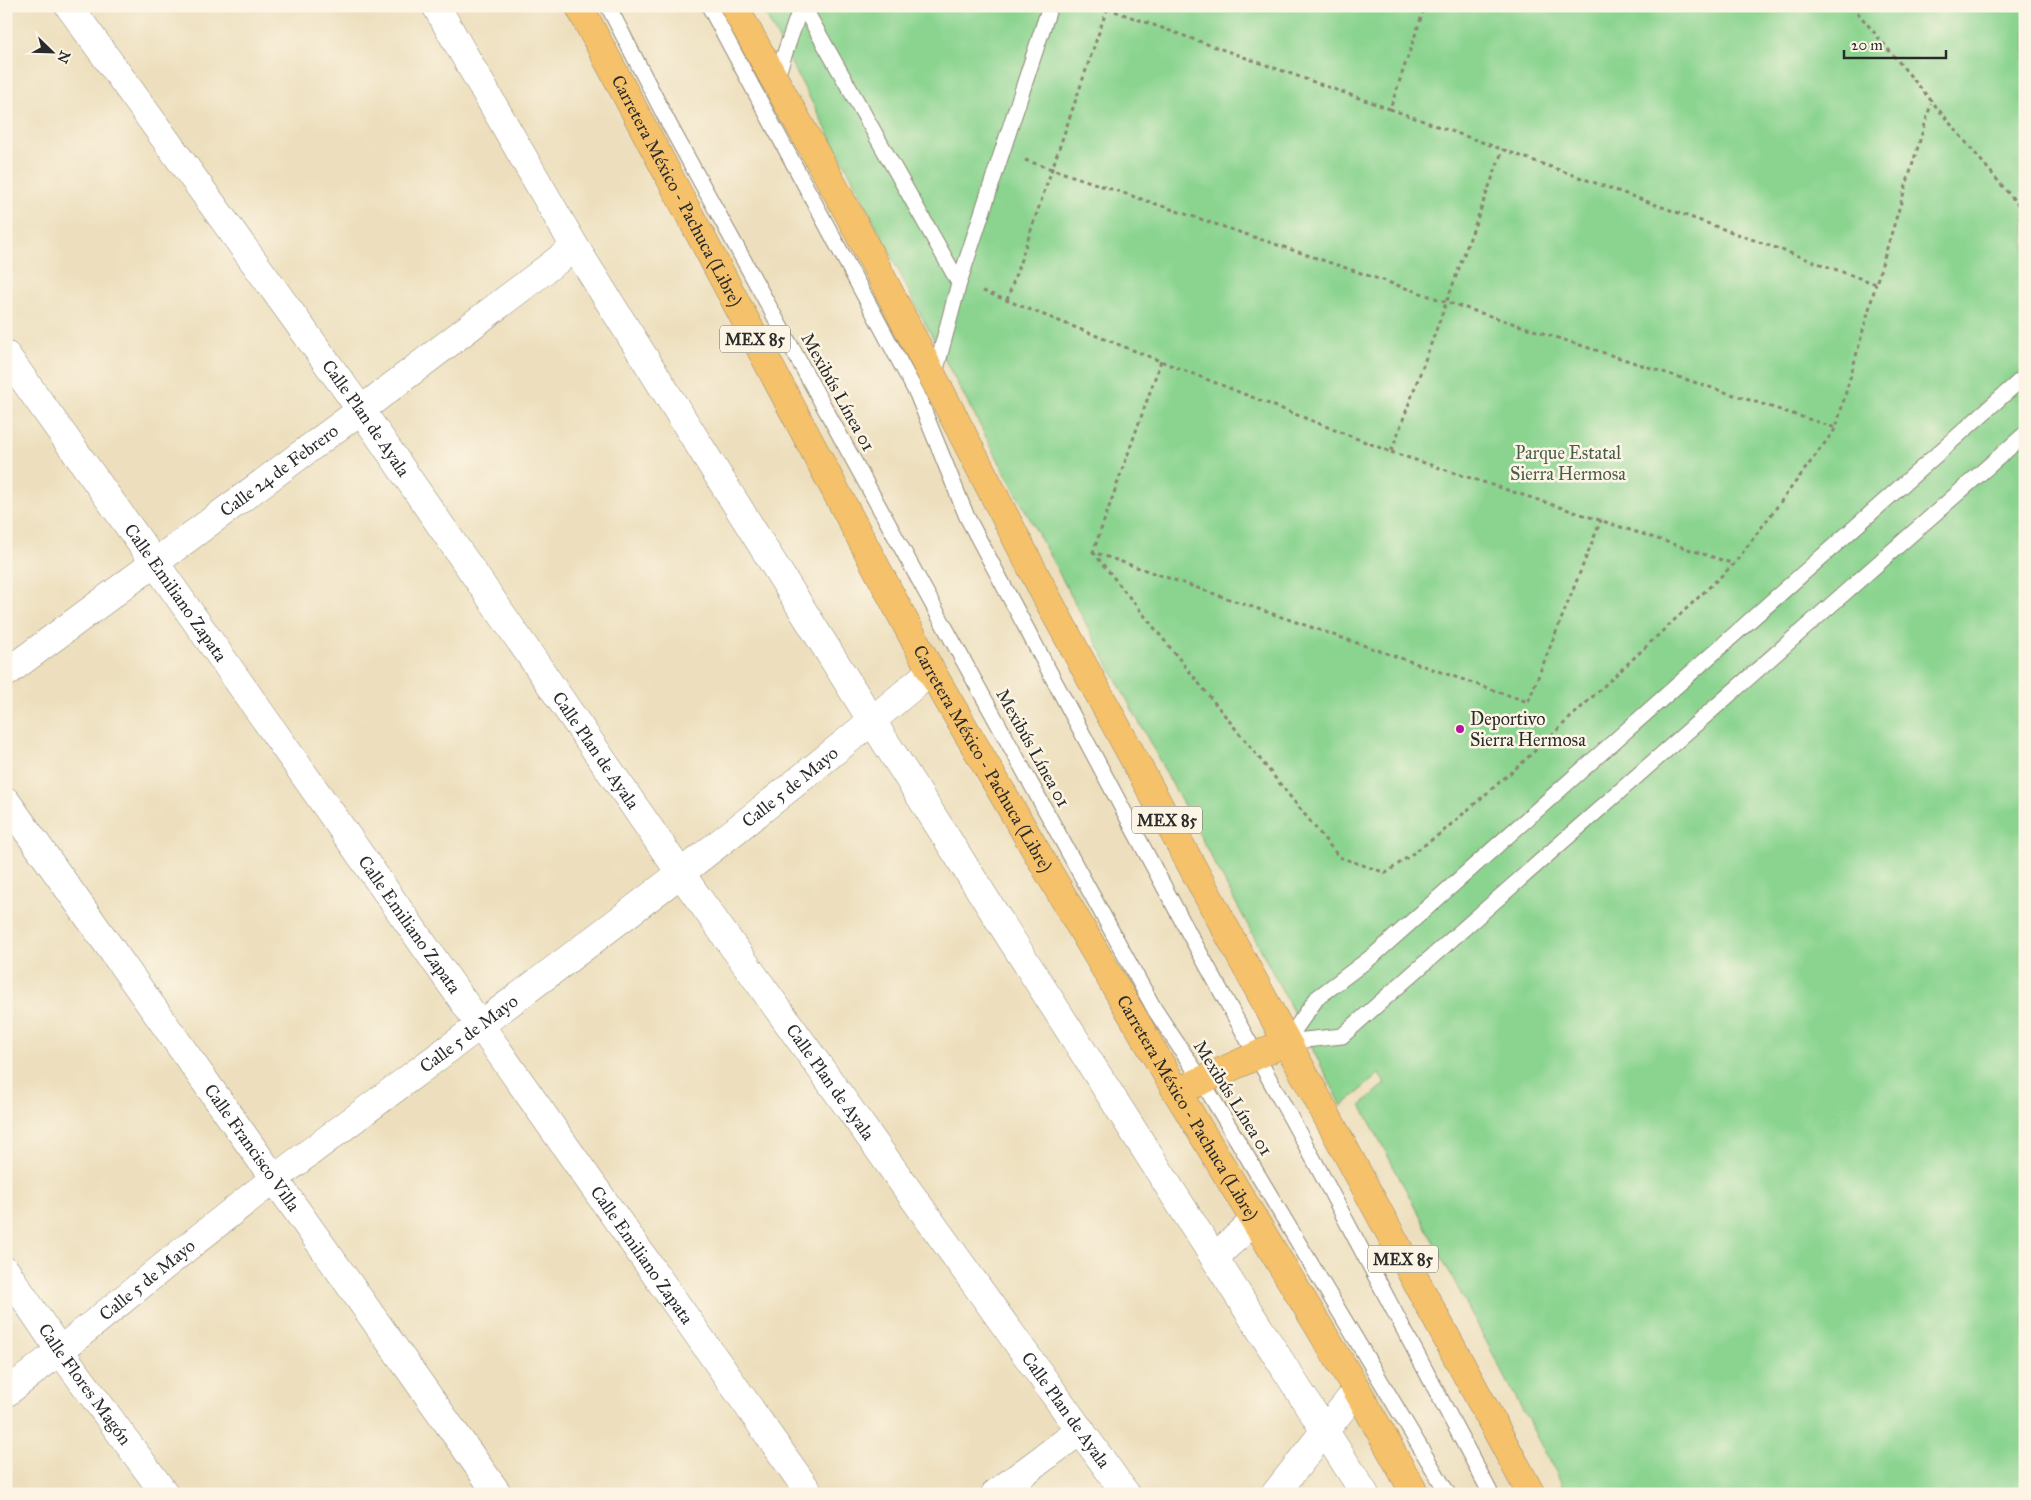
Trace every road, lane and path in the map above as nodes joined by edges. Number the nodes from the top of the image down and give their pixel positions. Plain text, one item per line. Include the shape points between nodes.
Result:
1 (69, 6) edge
2 (436, 6) edge
3 (579, 6) edge
4 (608, 6) edge
5 (709, 6) edge
6 (734, 6) edge
7 (802, 6) edge
8 (1050, 6) edge
9 (1100, 6) edge
10 (1425, 6) edge
11 (1852, 6) edge
12 (1108, 8) edge
13 (776, 79) junction
14 (1931, 104) junction
15 (1390, 109) junction
16 (1503, 149) junction
17 (1002, 151) junction
18 (1050, 169) junction
19 (2025, 213) edge
20 (575, 247) junction
21 (959, 283) junction
22 (1876, 284) junction
23 (1007, 300) junction
24 (1447, 302) junction
25 (6, 355) edge
26 (1161, 361) junction
27 (934, 376) junction
28 (2025, 376) edge
29 (361, 410) junction
30 (1836, 428) junction
31 (2025, 434) edge
32 (1391, 452) junction
33 (1601, 520) junction
34 (1093, 552) junction
35 (155, 563) junction
36 (1734, 564) junction
37 (931, 671) junction
38 (6, 673) edge
39 (872, 721) junction
40 (6, 801) edge
41 (680, 874) junction
42 (480, 1025) junction
43 (1286, 1042) junction
44 (1255, 1056) junction
45 (1202, 1081) junction
46 (1177, 1092) junction
47 (274, 1179) junction
48 (1254, 1221) junction
49 (1214, 1257) junction
50 (6, 1271) edge
51 (60, 1351) junction
52 (1357, 1390) junction
53 (6, 1393) edge
54 (1081, 1430) junction
55 (1326, 1431) junction
56 (165, 1494) edge
57 (498, 1494) edge
58 (810, 1494) edge
59 (995, 1494) edge
60 (1126, 1494) edge
61 (1275, 1494) edge
62 (1365, 1494) edge
63 (1415, 1494) edge
64 (1448, 1494) edge
65 (1491, 1494) edge
66 (1531, 1494) edge

1 - 29 street, Calle Plan de Ayala
2 - 20 street
3 - 37 main road, Carretera México - Pachuca (Libre) / MEX 85
4 - 45 lane, Mexibús Línea 01 via 669,124 1155,1010
5 - 44 lane, Mexibús Línea 01 via 917,394 967,517
6 - 13 main road, MEX 85
7 - 13 lane
7 - 21 lane
8 - 17 lane
9 - 12 path
10 - 15 path
11 - 14 path
12 - 15 path
12 - 18 path
13 - 27 main road, MEX 85
14 - 19 path
14 - 22 path
15 - 16 path
16 - 22 path
16 - 24 path
17 - 18 path
17 - 21 lane
18 - 23 path
18 - 24 path
20 - 29 street, Calle 24 de Febrero
20 - 39 street
21 - 23 path
21 - 27 lane
22 - 30 path
23 - 26 path
24 - 30 path
24 - 32 path
25 - 35 street, Calle Emiliano Zapata
26 - 32 path
26 - 34 path
27 - 43 main road, MEX 85 via 1047,598
28 - 43 lane via 1374,955 1318,998
29 - 35 street, Calle 24 de Febrero
29 - 41 street, Calle Plan de Ayala
30 - 36 path
31 - 43 lane via 1342,1036
32 - 33 path
33 - 34 path via 1528,702
33 - 36 path
34 - 36 path via 1339,858 1386,873 1442,833 1523,762
35 - 38 street, Calle 24 de Febrero
35 - 42 street, Calle Emiliano Zapata
37 - 39 street, Calle 5 de Mayo
37 - 46 main road, Carretera México - Pachuca (Libre) / MEX 85
39 - 41 street, Calle 5 de Mayo
39 - 49 street
40 - 47 street, Calle Francisco Villa
41 - 42 street, Calle 5 de Mayo
41 - 54 street, Calle Plan de Ayala
42 - 47 street, Calle 5 de Mayo
42 - 58 street, Calle Emiliano Zapata
43 - 44 main road
43 - 66 main road, MEX 85
44 - 45 main road
44 - 65 lane, Mexibús Línea 01 via 1315,1162
45 - 46 main road
45 - 64 lane, Mexibús Línea 01
46 - 48 main road, Carretera México - Pachuca (Libre) / MEX 85
47 - 51 street, Calle 5 de Mayo
47 - 57 street, Calle Francisco Villa
48 - 49 street
48 - 52 main road, Carretera México - Pachuca (Libre) / MEX 85
49 - 55 street
50 - 51 street, Calle Flores Magón
51 - 53 street, Calle 5 de Mayo
51 - 56 street, Calle Flores Magón
52 - 55 street
52 - 63 main road, Carretera México - Pachuca (Libre) / MEX 85
54 - 59 street
54 - 60 street, Calle Plan de Ayala
55 - 61 street
55 - 62 street

